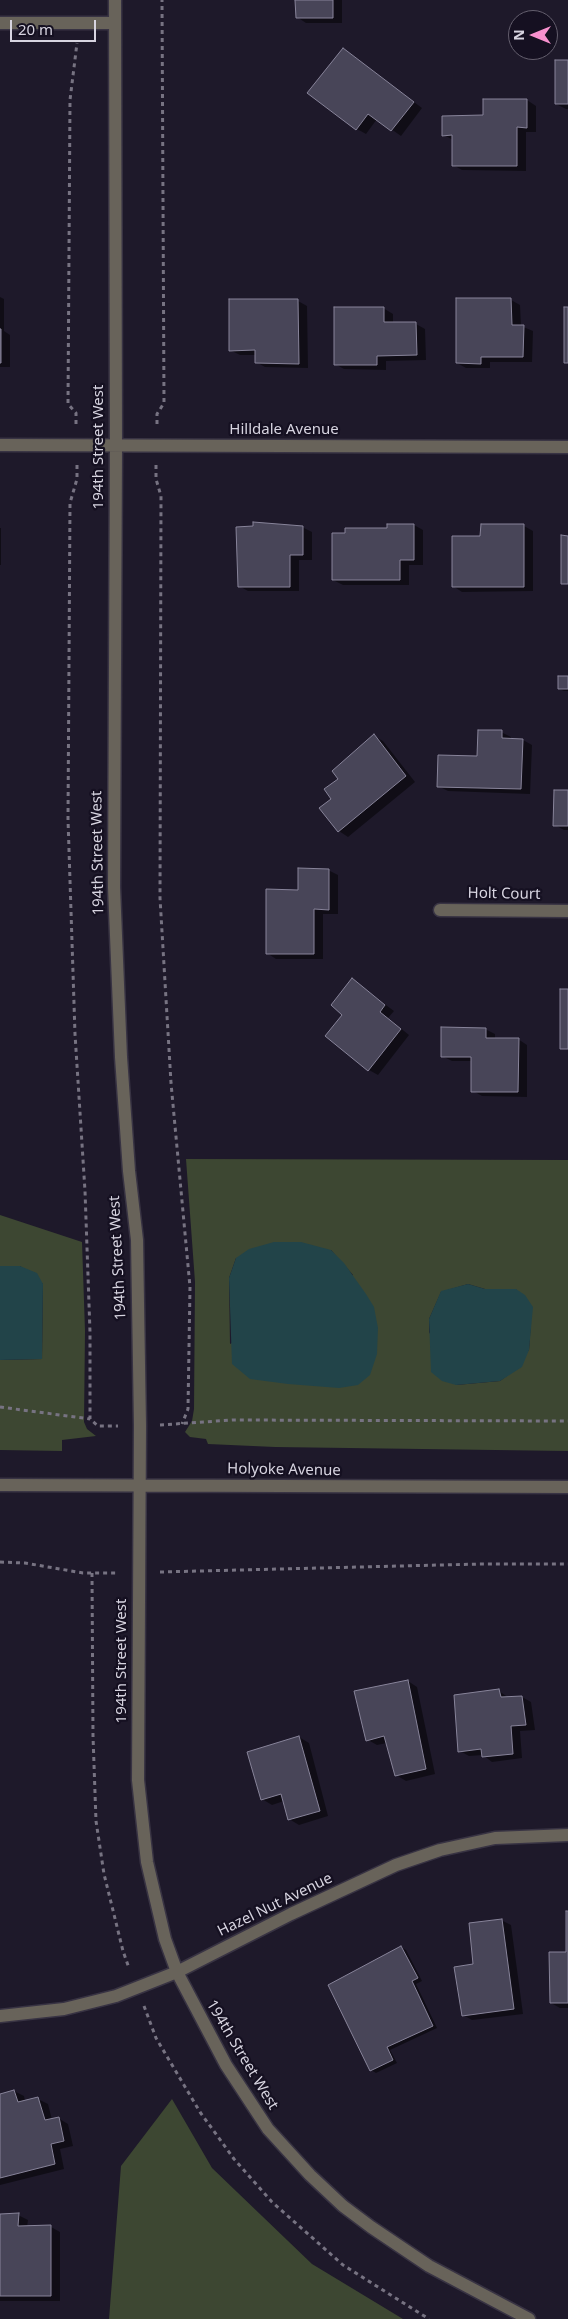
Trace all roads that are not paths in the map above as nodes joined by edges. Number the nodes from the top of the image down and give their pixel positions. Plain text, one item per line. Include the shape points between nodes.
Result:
1 (115, 0) edge
2 (0, 23) edge
3 (115, 23) junction
4 (0, 445) edge
5 (116, 445) junction
6 (568, 447) edge
7 (440, 910) dead end
8 (568, 911) edge
9 (0, 1484) edge
10 (140, 1485) junction
11 (568, 1487) edge
12 (568, 1835) edge
13 (177, 1972) junction
14 (0, 2016) edge
15 (529, 2319) edge

1 - 3 street, 194th Street West
2 - 3 street
3 - 5 street, 194th Street West
4 - 5 street, Hilldale Avenue
5 - 6 street, Hilldale Avenue
5 - 10 street, 194th Street West via 114,887 121,1057 137,1240
7 - 8 street, Holt Court
9 - 10 street, Holyoke Avenue
10 - 11 street, Holyoke Avenue
10 - 13 street, 194th Street West via 138,1780 154,1894
12 - 13 street, Hazel Nut Avenue via 496,1838 440,1850 396,1865
13 - 14 street, Hazel Nut Avenue via 85,2005 43,2013
13 - 15 street, 194th Street West via 226,2065 268,2128 310,2175 343,2206 401,2248

